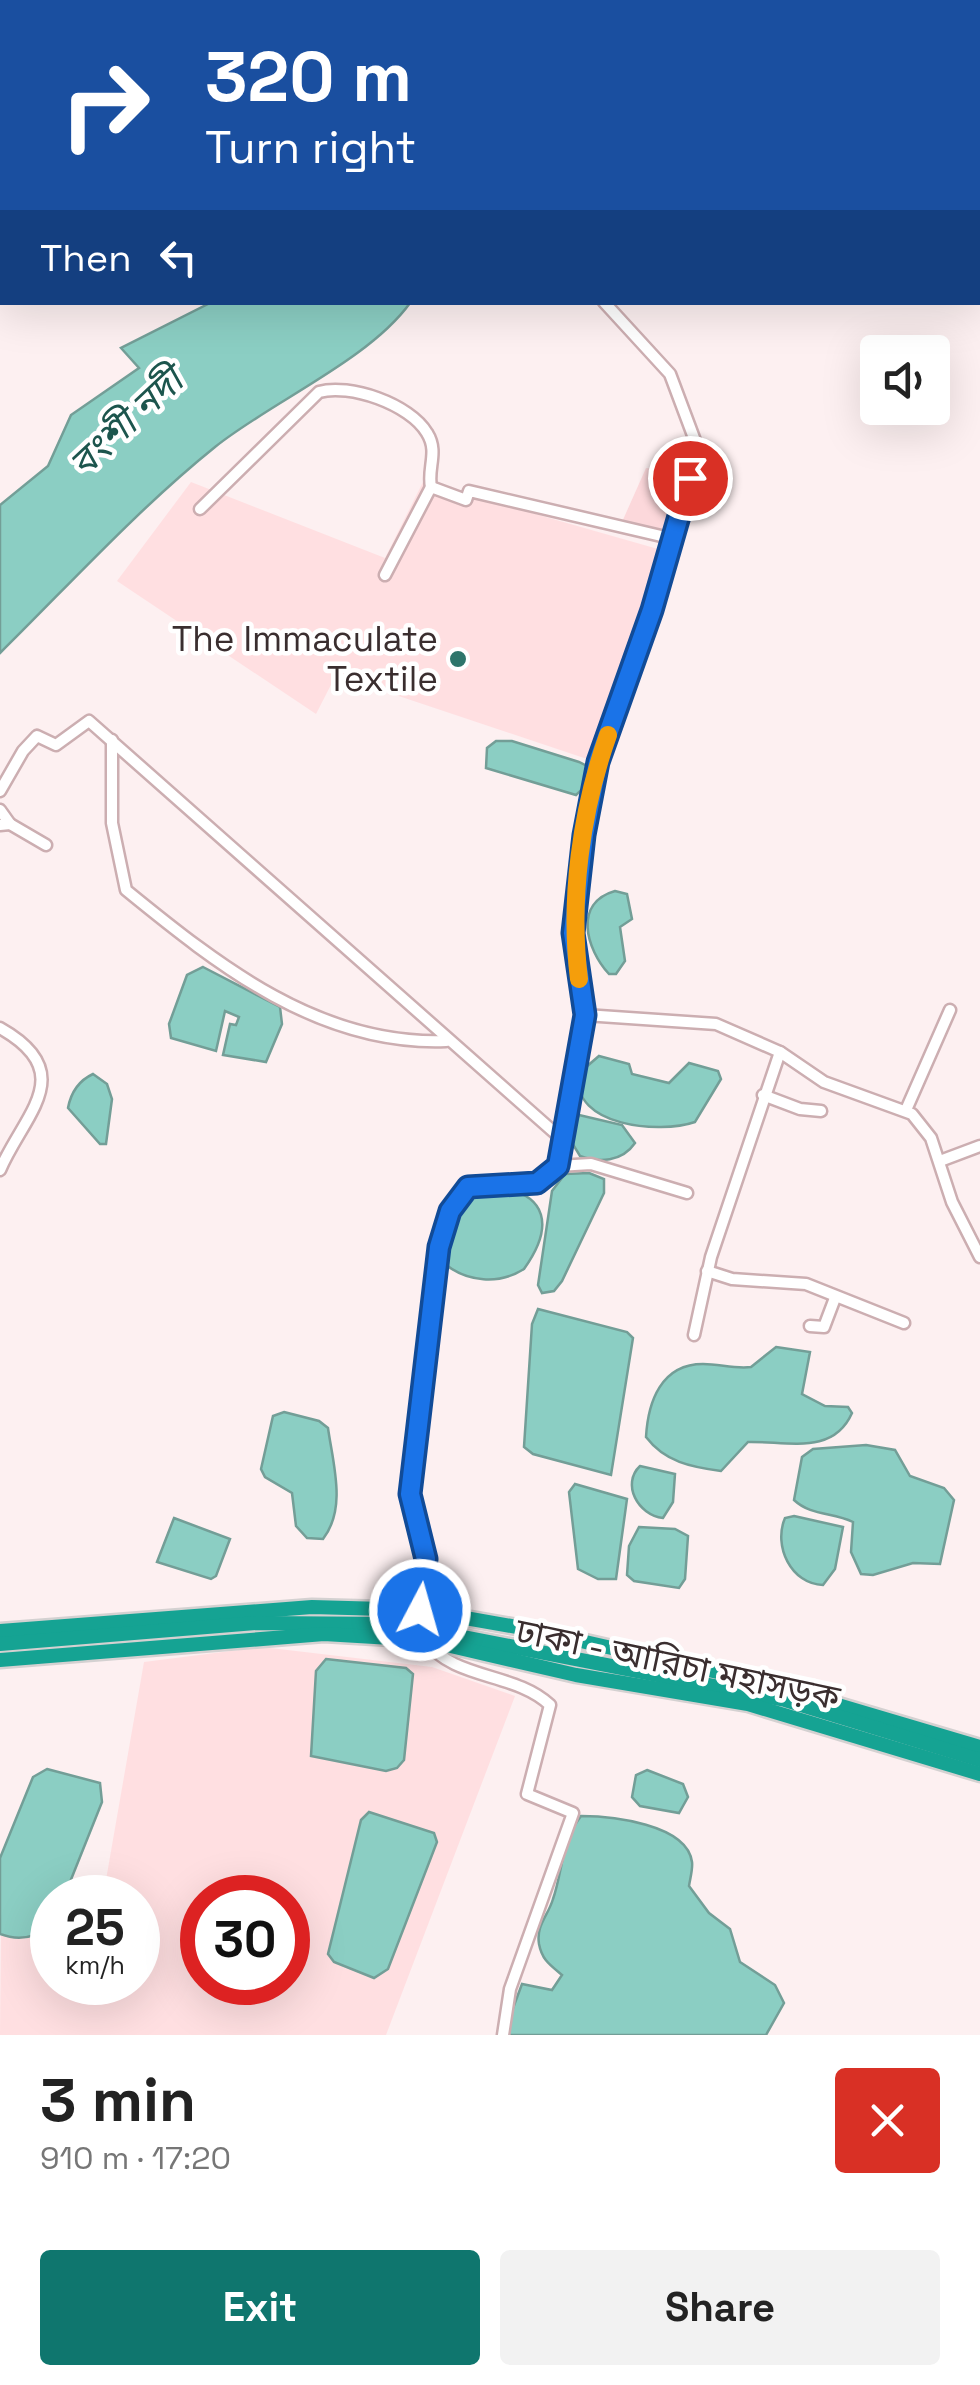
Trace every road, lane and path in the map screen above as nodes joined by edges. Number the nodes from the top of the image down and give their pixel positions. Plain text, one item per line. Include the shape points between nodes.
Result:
1 (607, 305) edge
2 (431, 488) junction
3 (200, 509) dead end
4 (674, 538) junction
5 (385, 575) dead end
6 (112, 740) junction
7 (0, 792) edge
8 (0, 810) edge
9 (5, 825) edge
10 (46, 844) dead end
11 (950, 1010) dead end
12 (585, 1015) junction
13 (0, 1028) edge
14 (447, 1041) junction
15 (780, 1052) junction
16 (763, 1095) junction
17 (906, 1110) junction
18 (821, 1111) dead end
19 (564, 1142) junction
20 (980, 1146) edge
21 (940, 1161) junction
22 (558, 1166) junction
23 (0, 1170) edge
24 (687, 1192) dead end
25 (980, 1257) edge
26 (708, 1272) junction
27 (835, 1298) junction
28 (904, 1323) dead end
29 (810, 1326) dead end
30 (694, 1336) dead end
31 (420, 1610) junction
32 (0, 1630) edge
33 (425, 1640) junction
34 (0, 1644) edge
35 (0, 1660) edge
36 (579, 1668) junction
37 (980, 1747) edge
38 (980, 1760) edge
39 (980, 1774) edge
40 (504, 2035) edge

1 - 4 street via 670,374 698,446
2 - 3 street via 435,458 428,434 413,417 336,386 291,416
2 - 4 street
2 - 5 street
4 - 12 street via 598,762 584,835 573,933
6 - 7 street via 90,721 56,745 37,736
6 - 14 street
6 - 14 street via 112,823 126,890 282,1004 364,1035 404,1043
8 - 9 street
9 - 10 street
11 - 17 street
12 - 15 street via 703,1021
12 - 19 street
13 - 23 street via 29,1051 44,1074 43,1096
14 - 19 street
15 - 16 street
15 - 17 street via 824,1082
16 - 18 street
16 - 26 street
17 - 21 street via 920,1120
19 - 22 street
20 - 21 street
21 - 25 street
22 - 24 street via 590,1164
22 - 31 street via 537,1183 468,1187 450,1211 439,1247 410,1494 426,1559
26 - 27 street via 800,1283
26 - 30 street
27 - 28 street
27 - 29 street via 824,1327
31 - 32 highway via 312,1608
31 - 37 highway via 757,1681
33 - 35 highway, ঢাকা - আরিচা মহাসড়ক via 324,1634
33 - 36 highway, ঢাকা - আরিচা মহাসড়ক
33 - 40 street via 439,1659 535,1691 550,1705 527,1794 573,1813 510,1989
34 - 36 highway via 323,1622 397,1624
36 - 38 highway via 785,1700
36 - 39 highway, ঢাকা - আরিচা মহাসড়ক via 748,1704

